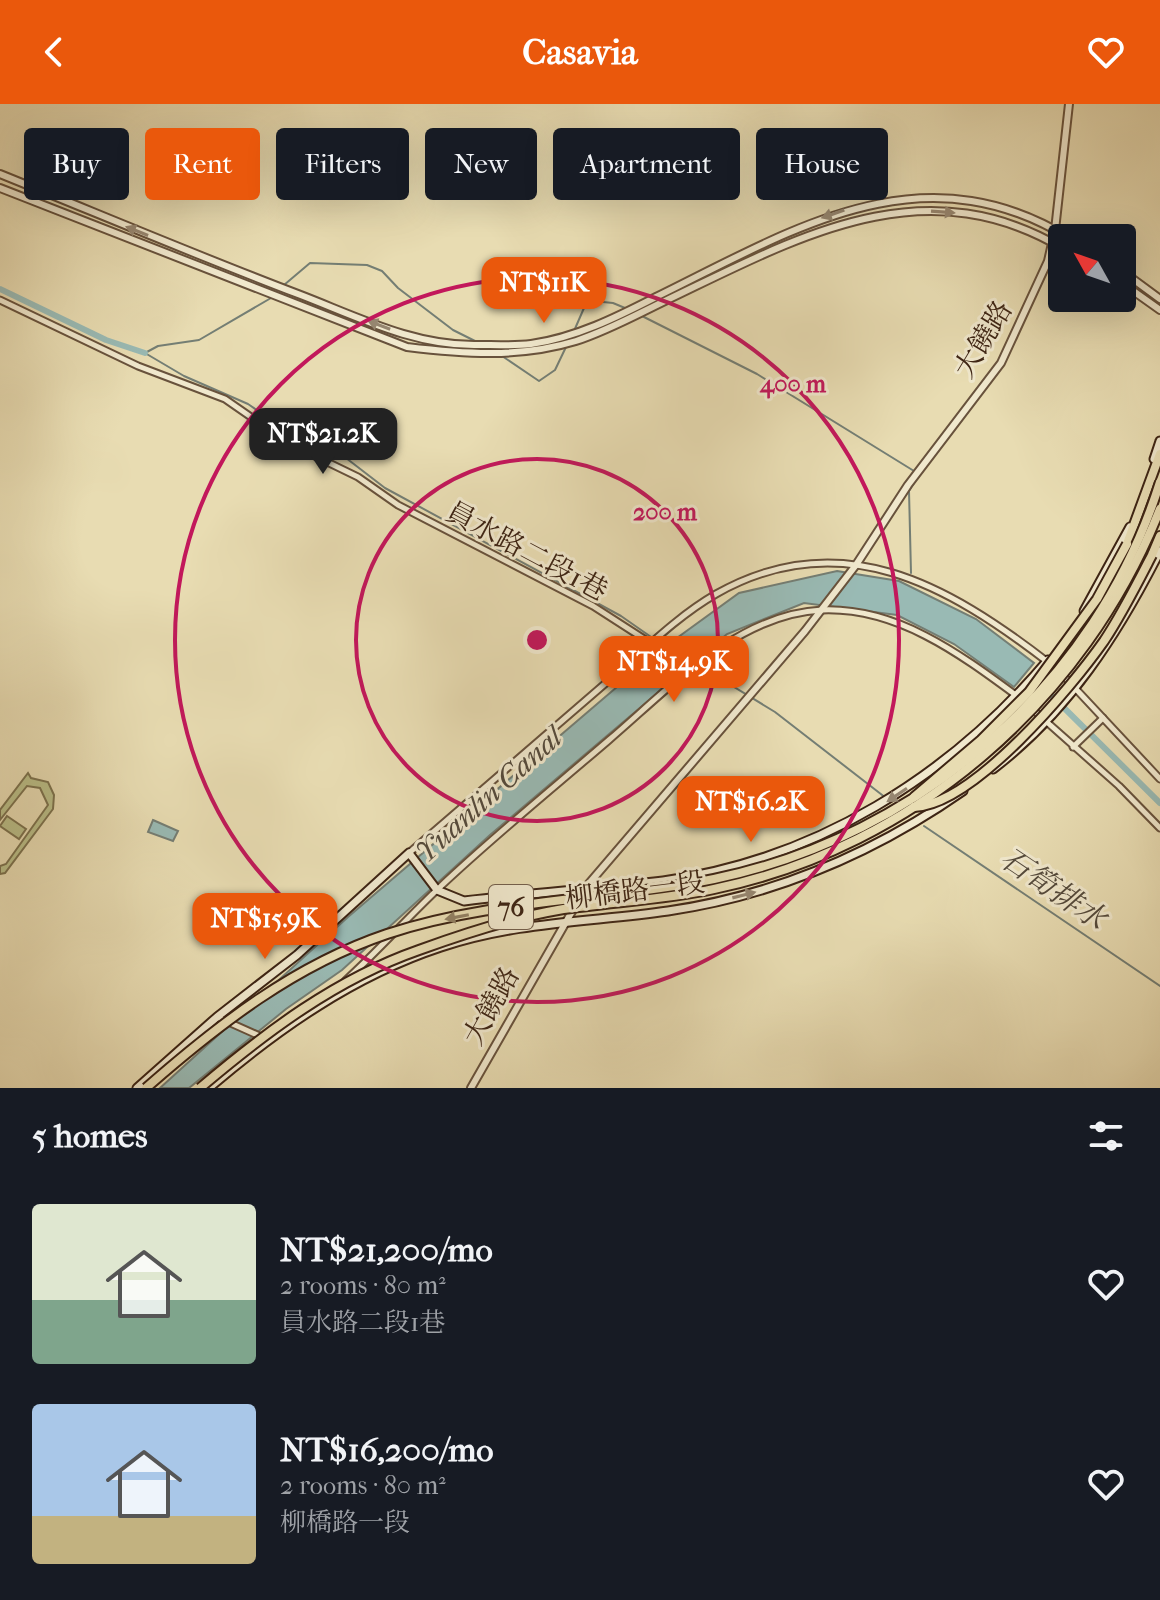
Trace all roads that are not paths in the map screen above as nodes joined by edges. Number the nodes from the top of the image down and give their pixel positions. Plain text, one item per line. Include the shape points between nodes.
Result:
1 (1069, 104) edge
2 (0, 174) edge
3 (0, 188) edge
4 (1056, 224) edge
5 (1048, 227) edge
6 (1048, 240) edge
7 (1048, 255) edge
8 (1136, 281) edge
9 (1136, 293) edge
10 (1160, 299) edge
11 (0, 300) edge
12 (1160, 310) edge
13 (1160, 441) edge
14 (1160, 454) edge
15 (1160, 482) edge
16 (1160, 509) edge
17 (1160, 536) edge
18 (1156, 553) edge
19 (856, 565) junction
20 (823, 608) junction
21 (652, 644) junction
22 (1045, 663) junction
23 (1074, 691) junction
24 (1018, 693) junction
25 (1049, 720) junction
26 (1101, 720) junction
27 (1076, 745) junction
28 (1160, 779) edge
29 (911, 805) junction
30 (1160, 828) edge
31 (409, 853) junction
32 (586, 887) junction
33 (437, 890) junction
34 (565, 920) junction
35 (328, 999) junction
36 (217, 1017) junction
37 (269, 1040) junction
38 (137, 1088) edge
39 (146, 1088) edge
40 (200, 1088) edge
41 (209, 1088) edge
42 (471, 1088) edge

1 - 4 street, 大饒路
5 -> 2 street via 994,205 918,196 879,201 798,227 604,322 532,344 474,346 411,337
3 -> 6 street via 407,347 470,355 533,351 576,341 847,220 891,212 972,215
7 - 19 street, 大饒路 via 1001,363 908,485
8 - 10 street
9 - 12 street
11 - 21 street, 員水路二段1巷 via 138,366 225,399 290,444 593,606
13 - 22 main road, 柳橋路一段 via 1132,523 1093,596
14 - 29 highway, bridge via 1127,544 1097,599 1029,692 981,740 923,786
15 - 29 highway, 76, bridge via 1131,555 1070,654 984,747
16 - 29 highway, 76, bridge via 1111,608 1040,703 991,753
17 - 18 highway
18 - 23 main road, 柳橋路一段 via 1125,618
18 - 29 highway, bridge via 1103,641 1040,719 975,778 929,807
19 - 20 street, 大饒路
19 - 21 street via 783,568 736,584 698,605
19 - 22 street via 909,575 947,592
20 - 24 street via 912,628
20 - 32 street, 大饒路
20 - 33 street via 750,631 692,670
21 - 31 street
22 - 23 street
22 - 24 main road, 柳橋路一段, bridge
23 - 25 main road, 柳橋路一段
23 - 26 street
24 - 25 street
24 -> 32 main road, 柳橋路一段 via 955,754 881,805 827,832 769,856 711,871
25 - 27 street
34 -> 25 main road, 柳橋路一段 via 702,905 842,862 924,818 1001,763
26 - 27 street
26 - 28 street
27 - 30 street
29 -> 39 highway, 76, bridge via 772,866 657,889 440,920 340,952 232,1017
29 - 40 highway, 76, bridge via 860,838 715,889 556,911 416,951 362,974 291,1016
31 - 33 main road
31 - 36 main road via 297,955
32 - 33 main road, 柳橋路一段 via 464,901
32 - 34 street, 大饒路
33 - 35 street
34 - 35 main road, 柳橋路一段 via 439,948
34 - 42 street, 大饒路
35 - 37 main road, 柳橋路一段
36 - 37 street
36 - 38 main road
37 - 41 main road, 柳橋路一段

